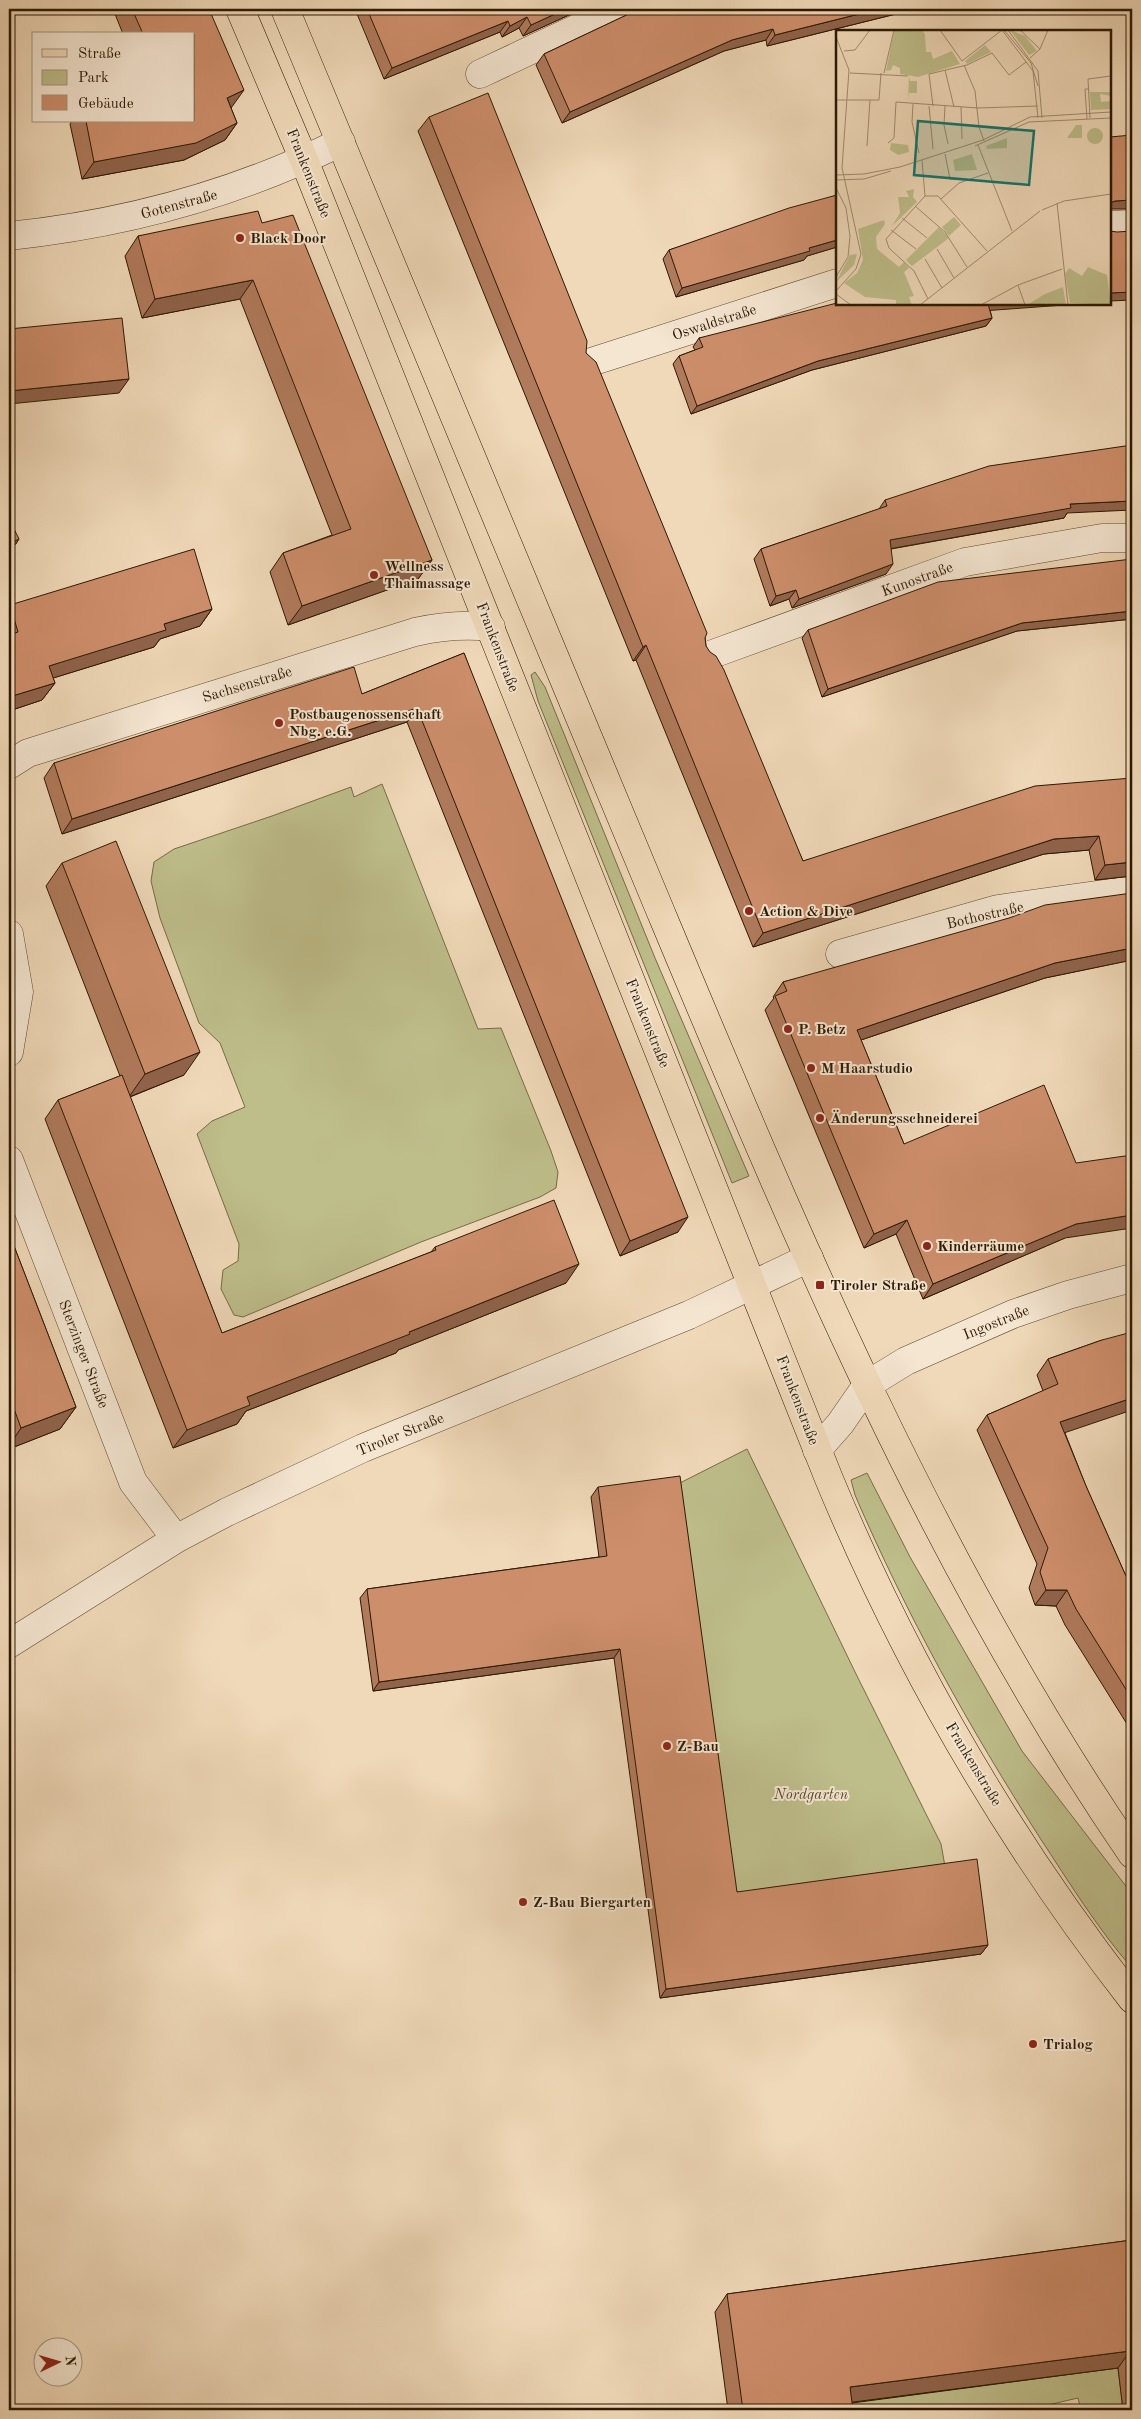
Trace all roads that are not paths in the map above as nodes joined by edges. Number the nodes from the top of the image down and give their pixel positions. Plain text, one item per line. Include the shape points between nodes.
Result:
1 (240, 9) edge
2 (285, 9) edge
3 (618, 9) edge
4 (480, 74) dead end
5 (341, 142) junction
6 (304, 160) junction
7 (1132, 224) edge
8 (1111, 225) edge
9 (9, 236) edge
10 (836, 283) edge
11 (591, 362) edge
12 (1132, 538) edge
13 (491, 627) junction
14 (710, 655) edge
15 (9, 765) edge
16 (1132, 890) edge
17 (9, 934) edge
18 (840, 954) dead end
19 (9, 1052) edge
20 (9, 1160) edge
21 (809, 1258) junction
22 (1132, 1278) edge
23 (752, 1284) junction
24 (867, 1385) junction
25 (817, 1450) junction
26 (176, 1539) junction
27 (9, 1644) edge
28 (1132, 1854) edge
29 (1132, 1999) edge

1 - 6 main road, Frankenstraße
2 - 5 main road
3 - 4 street
5 - 6 street, Gotenstraße
5 - 21 main road via 692,988
6 - 9 street, Gotenstraße via 238,187 195,200 102,223
6 - 13 main road, Frankenstraße
7 - 8 street
10 - 11 street, Oswaldstraße
12 - 14 street, Kunostraße via 1102,538 965,562
13 - 15 street, Sachsenstraße via 448,625 415,632 28,753
13 - 23 main road, Frankenstraße
16 - 18 street, Bothostraße via 998,909
17 - 19 street via 19,992
20 - 26 street, Sterzinger Straße via 133,1482
21 - 23 street, Tiroler Straße
21 - 24 main road
22 - 24 street, Ingostraße via 1013,1314 906,1361
23 - 25 main road, Frankenstraße
23 - 26 street, Tiroler Straße via 689,1314 364,1448
24 - 25 street
24 - 28 main road via 930,1512 1013,1666 1077,1772
25 - 29 main road, Frankenstraße via 884,1602 960,1742 1059,1898
26 - 27 street, Tiroler Straße

